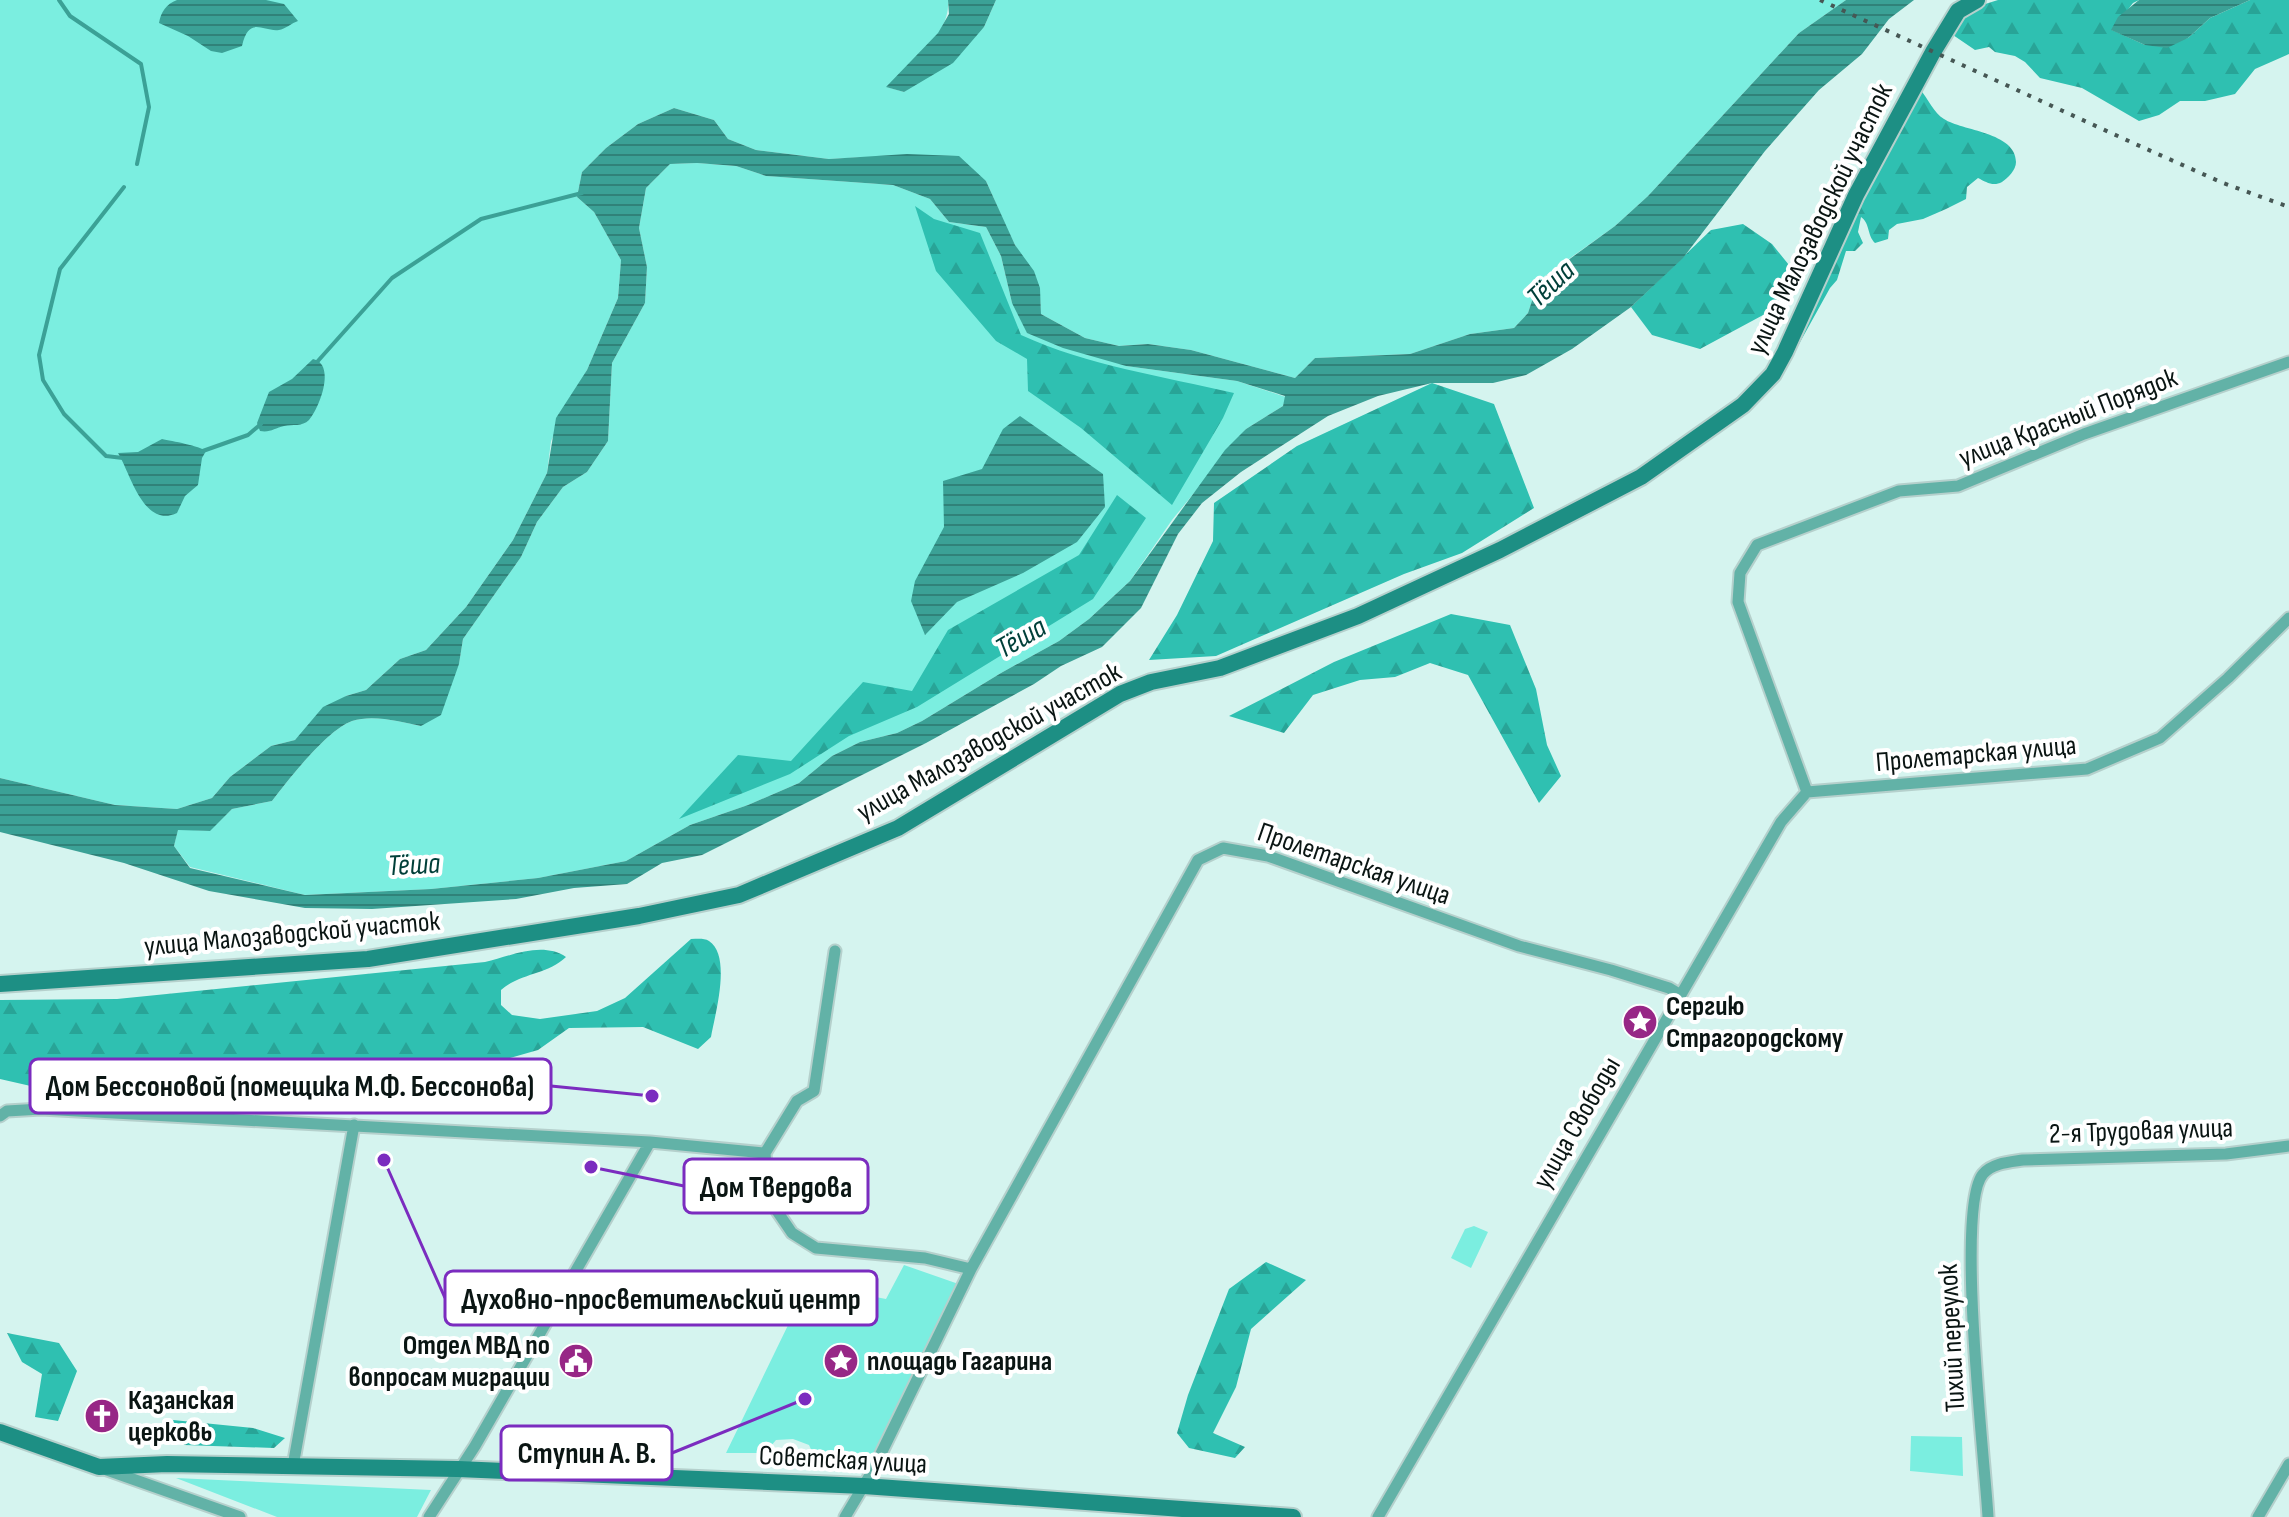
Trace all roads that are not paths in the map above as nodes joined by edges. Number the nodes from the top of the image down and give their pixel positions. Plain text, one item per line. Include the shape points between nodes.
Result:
1 (1977, 0) edge
2 (2289, 362) edge
3 (2289, 618) edge
4 (1807, 792) junction
5 (835, 951) dead end
6 (0, 984) edge
7 (1679, 994) junction
8 (0, 1116) edge
9 (354, 1125) junction
10 (650, 1142) junction
11 (2289, 1146) edge
12 (765, 1153) junction
13 (1995, 1165) joint
14 (971, 1269) junction
15 (0, 1432) edge
16 (2289, 1464) edge
17 (293, 1466) junction
18 (99, 1467) junction
19 (458, 1469) junction
20 (864, 1486) junction
21 (240, 1517) edge
22 (429, 1517) edge
23 (845, 1517) edge
24 (1293, 1517) edge
25 (1378, 1517) edge
26 (1988, 1517) edge
27 (2258, 1517) edge

1 - 6 street, улица Малозаводской участок via 1958,11 1933,52 1856,195 1773,374 1743,405 1641,477 1500,550 1358,616 1220,668 1120,694 898,828 739,895 368,959
2 - 4 street, улица Красный Порядок via 2084,434 1958,486 1899,491 1757,545 1740,573 1738,602
3 - 4 street, Пролетарская улица via 2160,738 2087,769
4 - 7 street, улица Свободы via 1781,822
5 - 12 street via 814,1091 797,1101
7 - 14 street, Пролетарская улица via 1519,946 1268,856 1223,848 1198,860
7 - 25 street, улица Свободы
8 - 9 street via 41,1109
9 - 10 street
9 - 17 street
10 - 12 street
10 - 19 street
11 - 13 street, 2-я Трудовая улица
12 - 14 street via 777,1211 792,1233 816,1248 925,1258
13 - 26 street, Тихий переулок via 1982,1174 1973,1201 1971,1264
14 - 20 street
15 - 18 street, Советская улица
16 - 27 street
17 - 18 street, Советская улица
17 - 19 street, Советская улица
18 - 21 street
19 - 20 street, Советская улица
19 - 22 street
20 - 23 street
20 - 24 street, Советская улица

